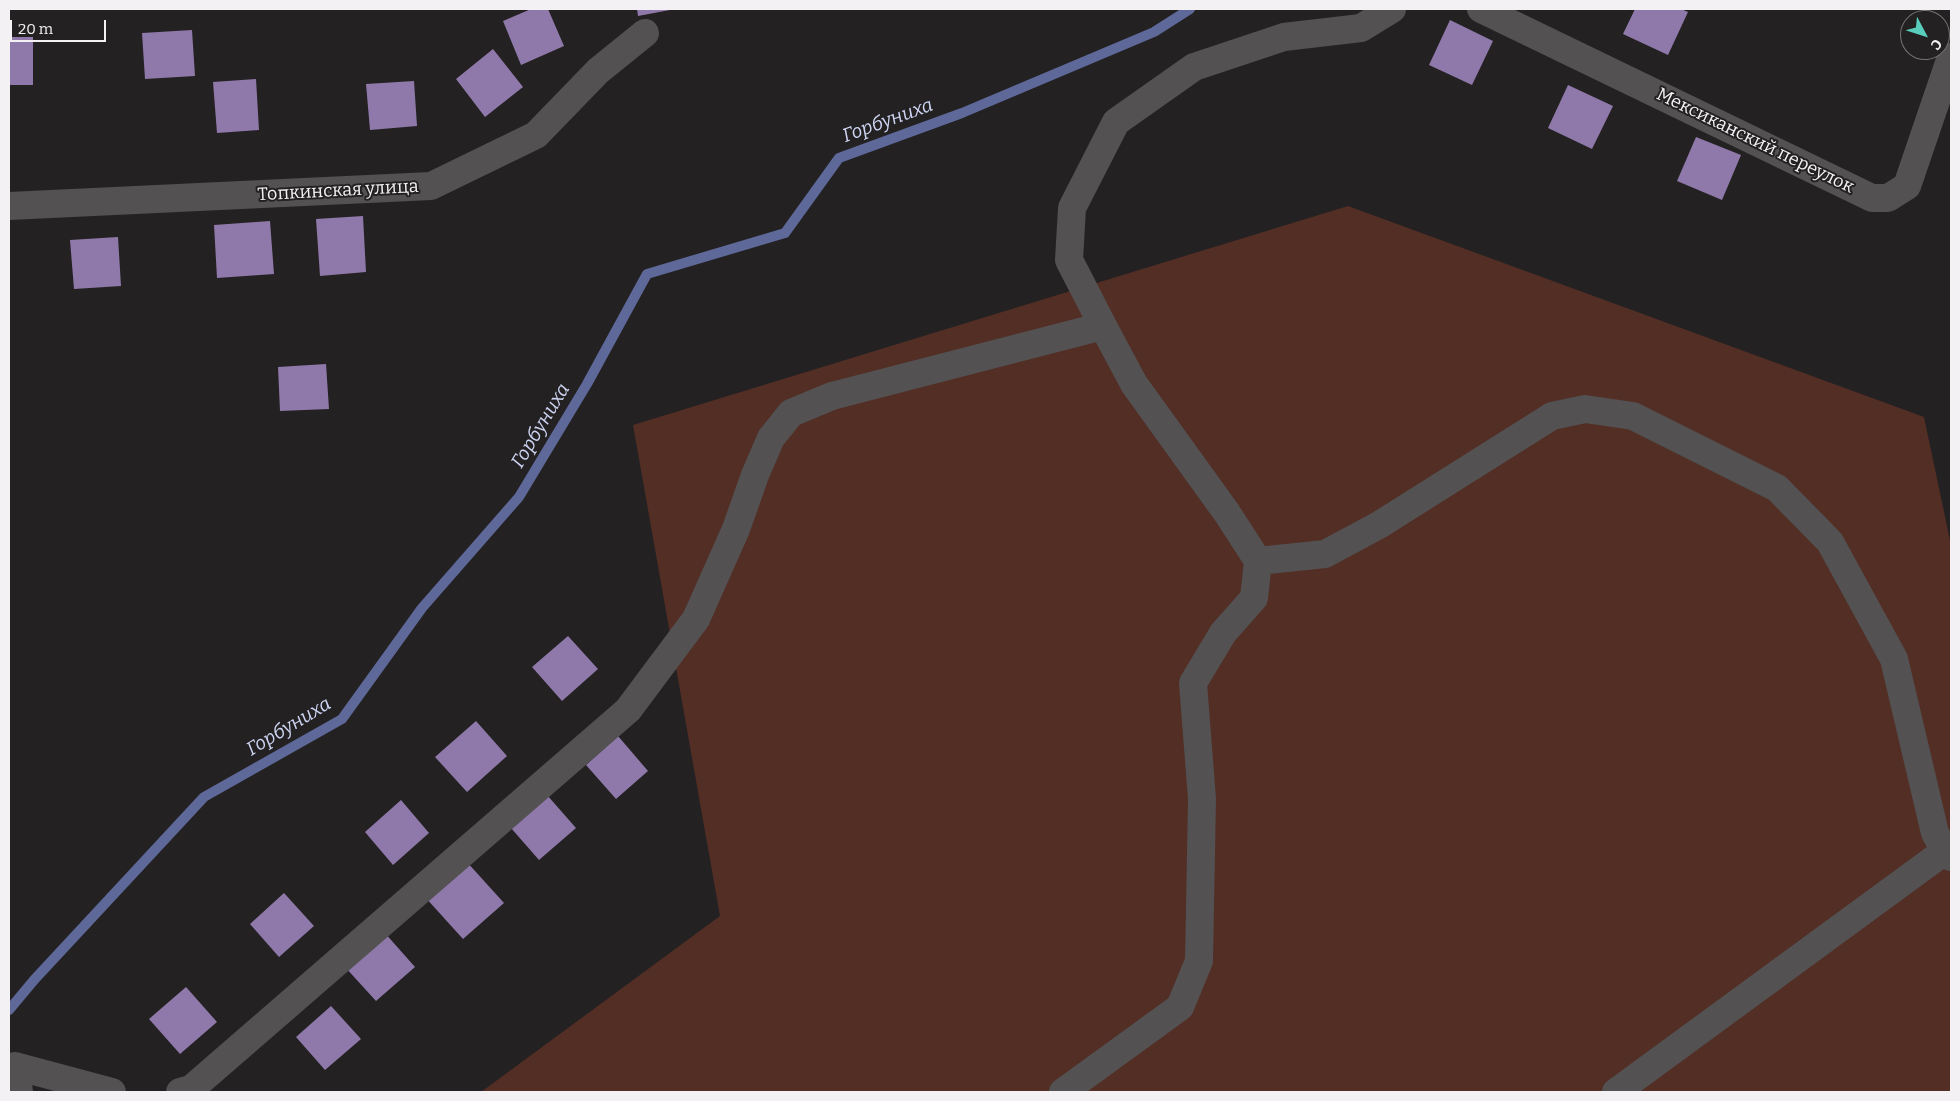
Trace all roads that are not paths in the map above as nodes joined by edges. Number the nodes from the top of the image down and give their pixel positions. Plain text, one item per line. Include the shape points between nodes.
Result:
1 (1392, 9) edge
2 (1481, 9) edge
3 (645, 33) dead end
4 (1951, 57) edge
5 (9, 206) edge
6 (1103, 326) junction
7 (1258, 561) junction
8 (1948, 854) edge
9 (14, 1075) edge
10 (112, 1092) edge
11 (180, 1092) edge
12 (1063, 1092) edge
13 (1616, 1092) edge

1 - 6 street via 1361,28 1284,37 1194,67 1116,122 1072,208 1069,260
2 - 4 street, Мексиканский переулок via 1872,198 1888,198 1907,186
3 - 5 street, Топкинская улица via 598,71 536,135 432,186
6 - 7 street via 1134,384
6 - 11 street via 832,396 791,413 771,438 696,619 628,710 191,1089
7 - 8 street via 1325,554 1379,525 1552,416 1585,409 1633,416 1777,488 1830,542 1894,660 1936,833
7 - 12 street via 1254,598 1223,633 1193,683 1202,799 1198,961 1180,1007
8 - 13 street
9 - 10 street

